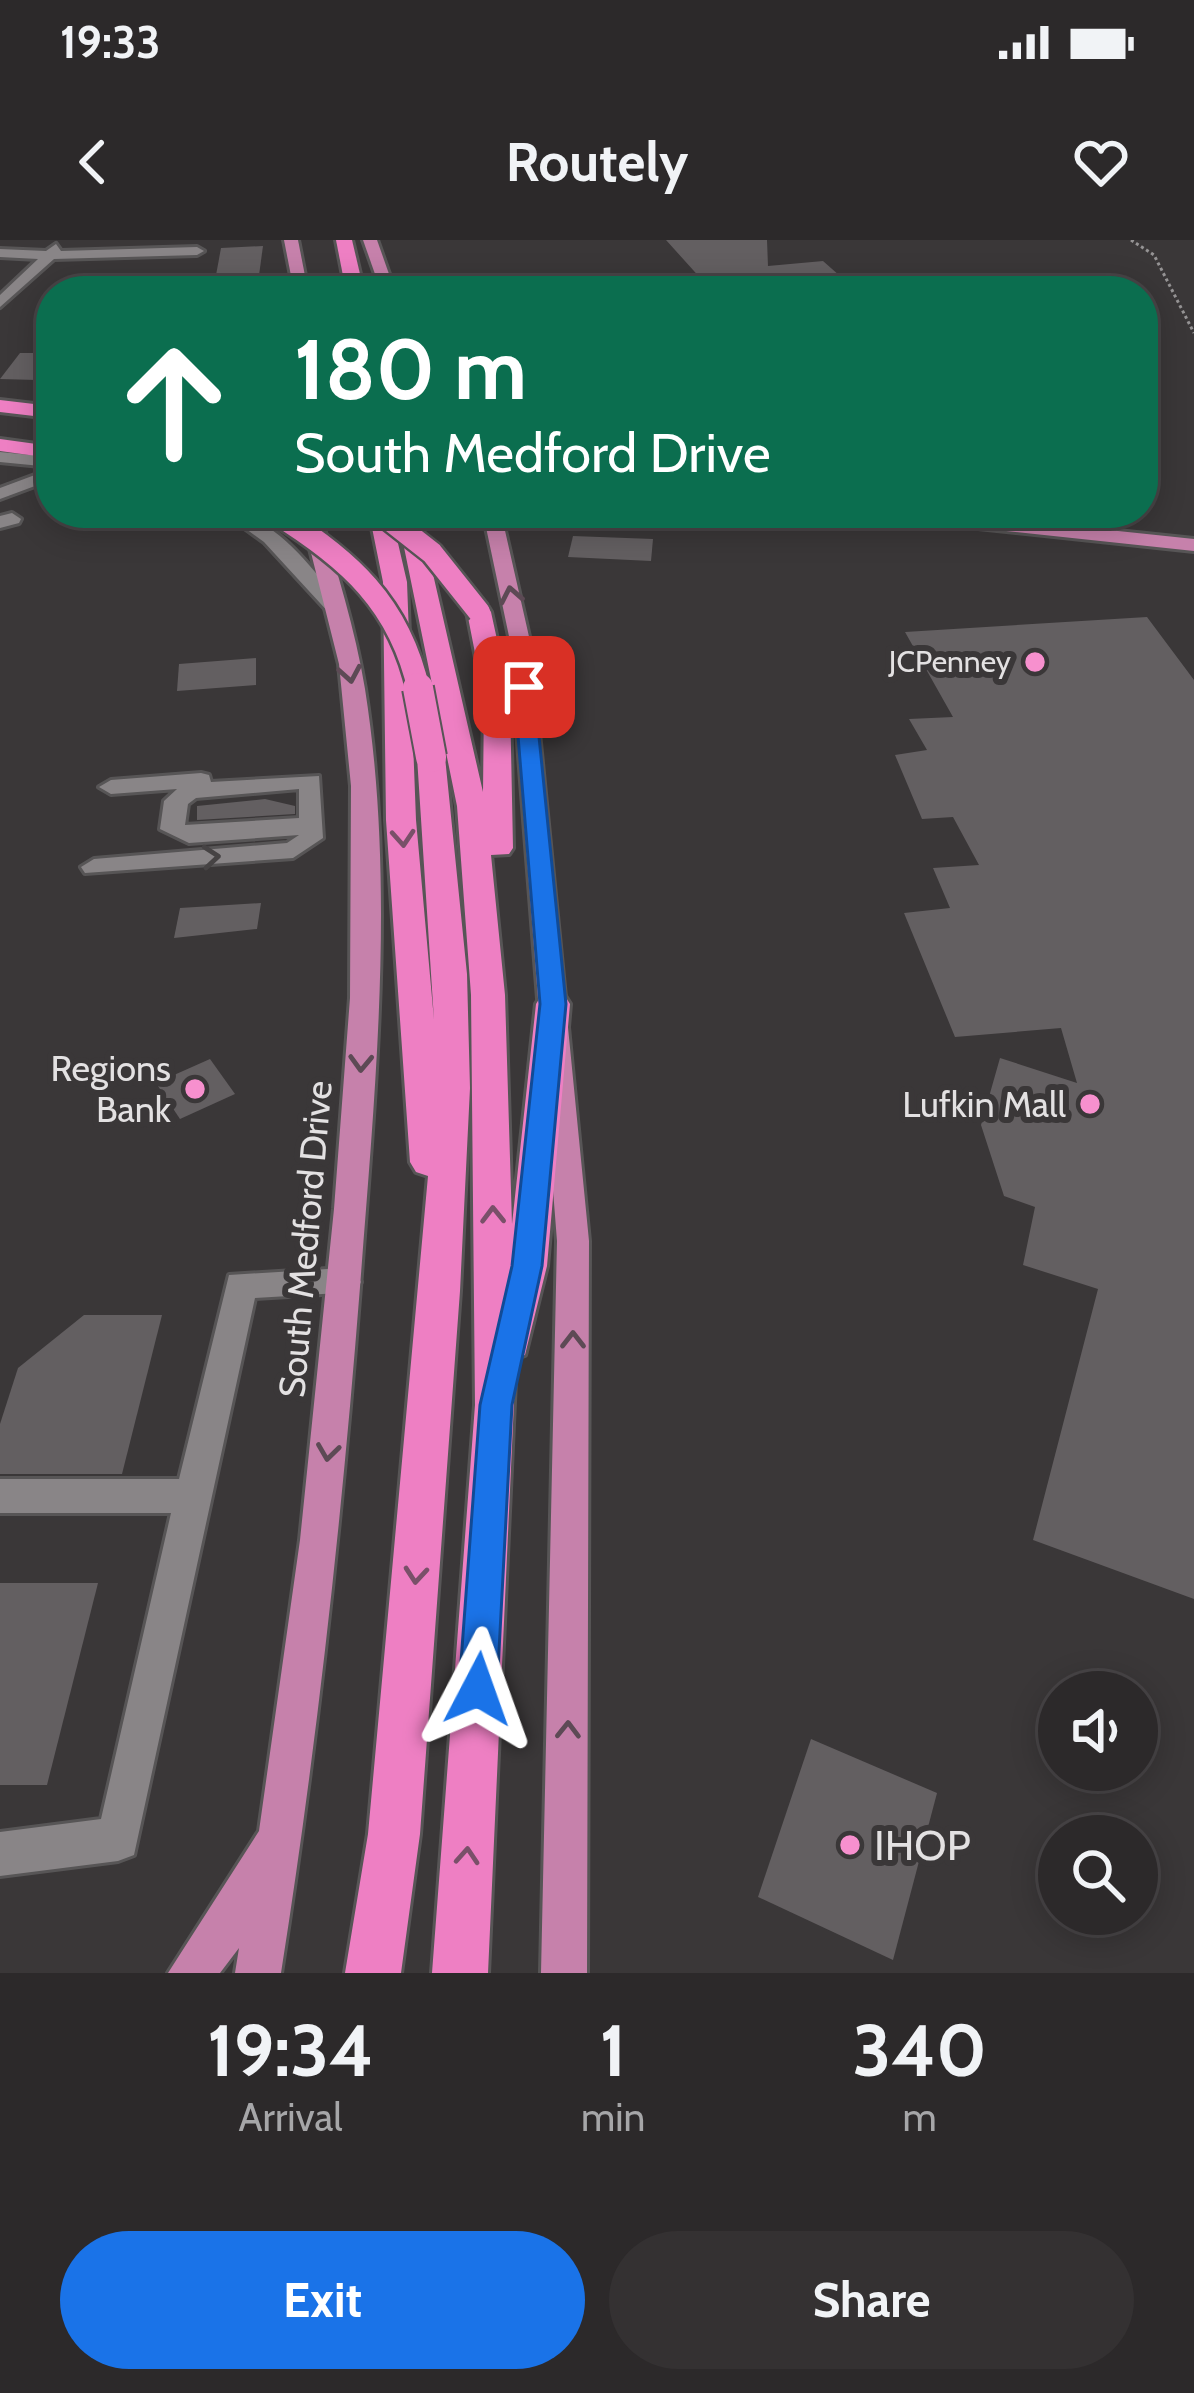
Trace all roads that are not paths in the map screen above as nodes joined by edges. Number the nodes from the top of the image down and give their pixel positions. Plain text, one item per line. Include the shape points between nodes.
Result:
1 (29, 240) edge
2 (65, 240) edge
3 (290, 240) edge
4 (344, 240) edge
5 (370, 240) edge
6 (197, 251) dead end
7 (8, 254) edge
8 (50, 255) junction
9 (298, 276) edge
10 (352, 276) edge
11 (383, 276) edge
12 (0, 303) edge
13 (0, 406) edge
14 (36, 410) edge
15 (0, 418) edge
16 (36, 422) edge
17 (0, 430) edge
18 (36, 434) edge
19 (36, 452) edge
20 (2, 453) edge
21 (36, 460) edge
22 (36, 480) edge
23 (4, 492) edge
24 (256, 528) edge
25 (297, 528) edge
26 (314, 528) edge
27 (384, 528) edge
28 (400, 528) edge
29 (411, 528) edge
30 (497, 528) edge
31 (1039, 528) edge
32 (1194, 544) edge
33 (338, 611) junction
34 (311, 782) junction
35 (158, 784) junction
36 (111, 788) dead end
37 (311, 824) junction
38 (150, 862) junction
39 (94, 867) dead end
40 (488, 995) junction
41 (553, 1004) junction
42 (344, 1282) junction
43 (440, 1291) junction
44 (496, 1405) junction
45 (0, 1496) edge
46 (194, 1496) junction
47 (278, 1834) junction
48 (0, 1854) edge
49 (264, 1964) edge
50 (191, 1973) edge
51 (373, 1973) edge
52 (460, 1973) edge
53 (564, 1973) edge

1 - 7 street
2 - 8 street
3 - 9 main road
4 - 10 highway
5 - 11 main road
6 - 8 street
7 - 8 street
8 - 12 street
13 - 14 highway
15 - 16 highway
17 - 18 highway
19 - 20 highway
20 - 21 street
20 - 23 street via 18,467
22 - 23 street
24 - 33 street
25 - 43 highway, bridge via 370,584 416,662 451,974
26 - 33 main road, South Medford Drive
27 -> 43 highway via 395,582 401,820
28 - 40 highway, bridge via 433,553 479,612 496,700 498,854
29 - 40 highway via 472,806
41 -> 30 main road via 520,641
31 - 32 main road
33 -> 42 main road, South Medford Drive via 357,716 367,871
34 - 35 street via 300,772
34 - 37 street
34 - 37 street via 190,791 176,801 172,829 189,836
35 - 36 street
35 - 38 street
38 -> 37 street via 293,850 310,838
38 - 39 street
44 -> 40 highway
41 - 44 highway via 527,1266
53 -> 41 main road via 573,1241
42 - 46 street via 241,1285
42 -> 47 main road, South Medford Drive
43 -> 51 highway via 394,1834
52 -> 44 highway
45 - 46 street
46 - 48 street via 118,1839
47 - 49 main road, South Medford Drive
47 - 50 main road

